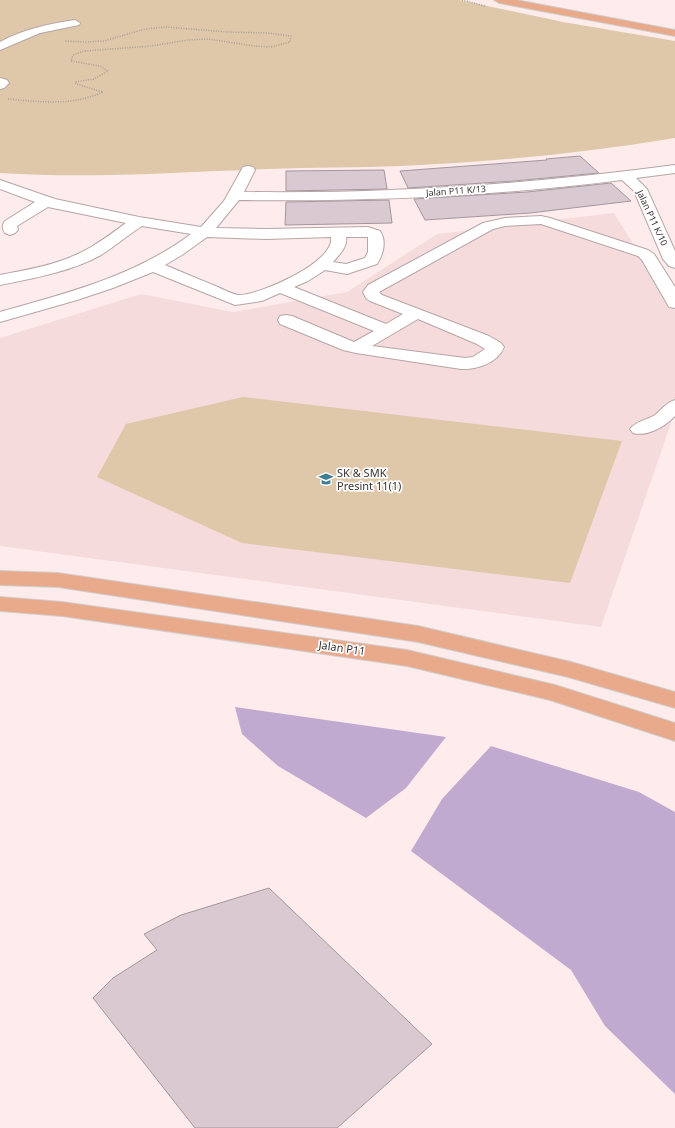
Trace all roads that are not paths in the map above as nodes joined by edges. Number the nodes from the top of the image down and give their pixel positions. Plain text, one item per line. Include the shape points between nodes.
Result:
1 (499, 0) edge
2 (534, 0) edge
3 (75, 23) dead end
4 (675, 25) edge
5 (675, 33) edge
6 (0, 47) edge
7 (0, 82) edge
8 (0, 85) edge
9 (675, 169) edge
10 (248, 170) dead end
11 (625, 176) junction
12 (0, 184) edge
13 (237, 196) junction
14 (45, 202) junction
15 (139, 220) junction
16 (10, 230) dead end
17 (206, 232) junction
18 (336, 232) junction
19 (675, 263) edge
20 (322, 265) junction
21 (153, 266) junction
22 (0, 280) edge
23 (281, 288) junction
24 (675, 303) edge
25 (417, 313) junction
26 (0, 317) edge
27 (286, 320) dead end
28 (387, 330) junction
29 (356, 348) junction
30 (675, 406) edge
31 (640, 429) dead end
32 (0, 578) edge
33 (0, 604) edge
34 (675, 700) edge
35 (675, 732) edge

1 - 5 main road
2 - 4 main road
3 - 6 street via 43,28 14,38
7 - 8 street via 3,83
9 - 11 street, Jalan P11 K/13
10 - 13 street
11 - 13 street, Jalan P11 K/13 via 411,194
11 - 19 street, Jalan P11 K/10 via 640,189
12 - 14 street
13 - 17 street
14 - 15 street
14 - 16 street via 10,224
15 - 17 street
15 - 22 street via 95,251 69,263 40,273
17 - 18 street
17 - 21 street
18 - 20 street via 336,249
18 - 20 street via 372,233 376,252 371,261 347,269
20 - 23 street
21 - 23 street via 235,300 256,298
21 - 26 street via 65,299
23 - 28 street
24 - 25 street via 648,257 643,253 550,222 533,220 488,226 374,288 371,292 376,298
25 - 28 street
25 - 29 street via 488,342 495,347 494,350 481,360 466,364
27 - 29 street
28 - 29 street
30 - 31 street via 661,419
32 - 34 main road via 58,580 418,634 571,670
33 - 35 main road, Jalan P11 via 62,609 408,658 555,694

